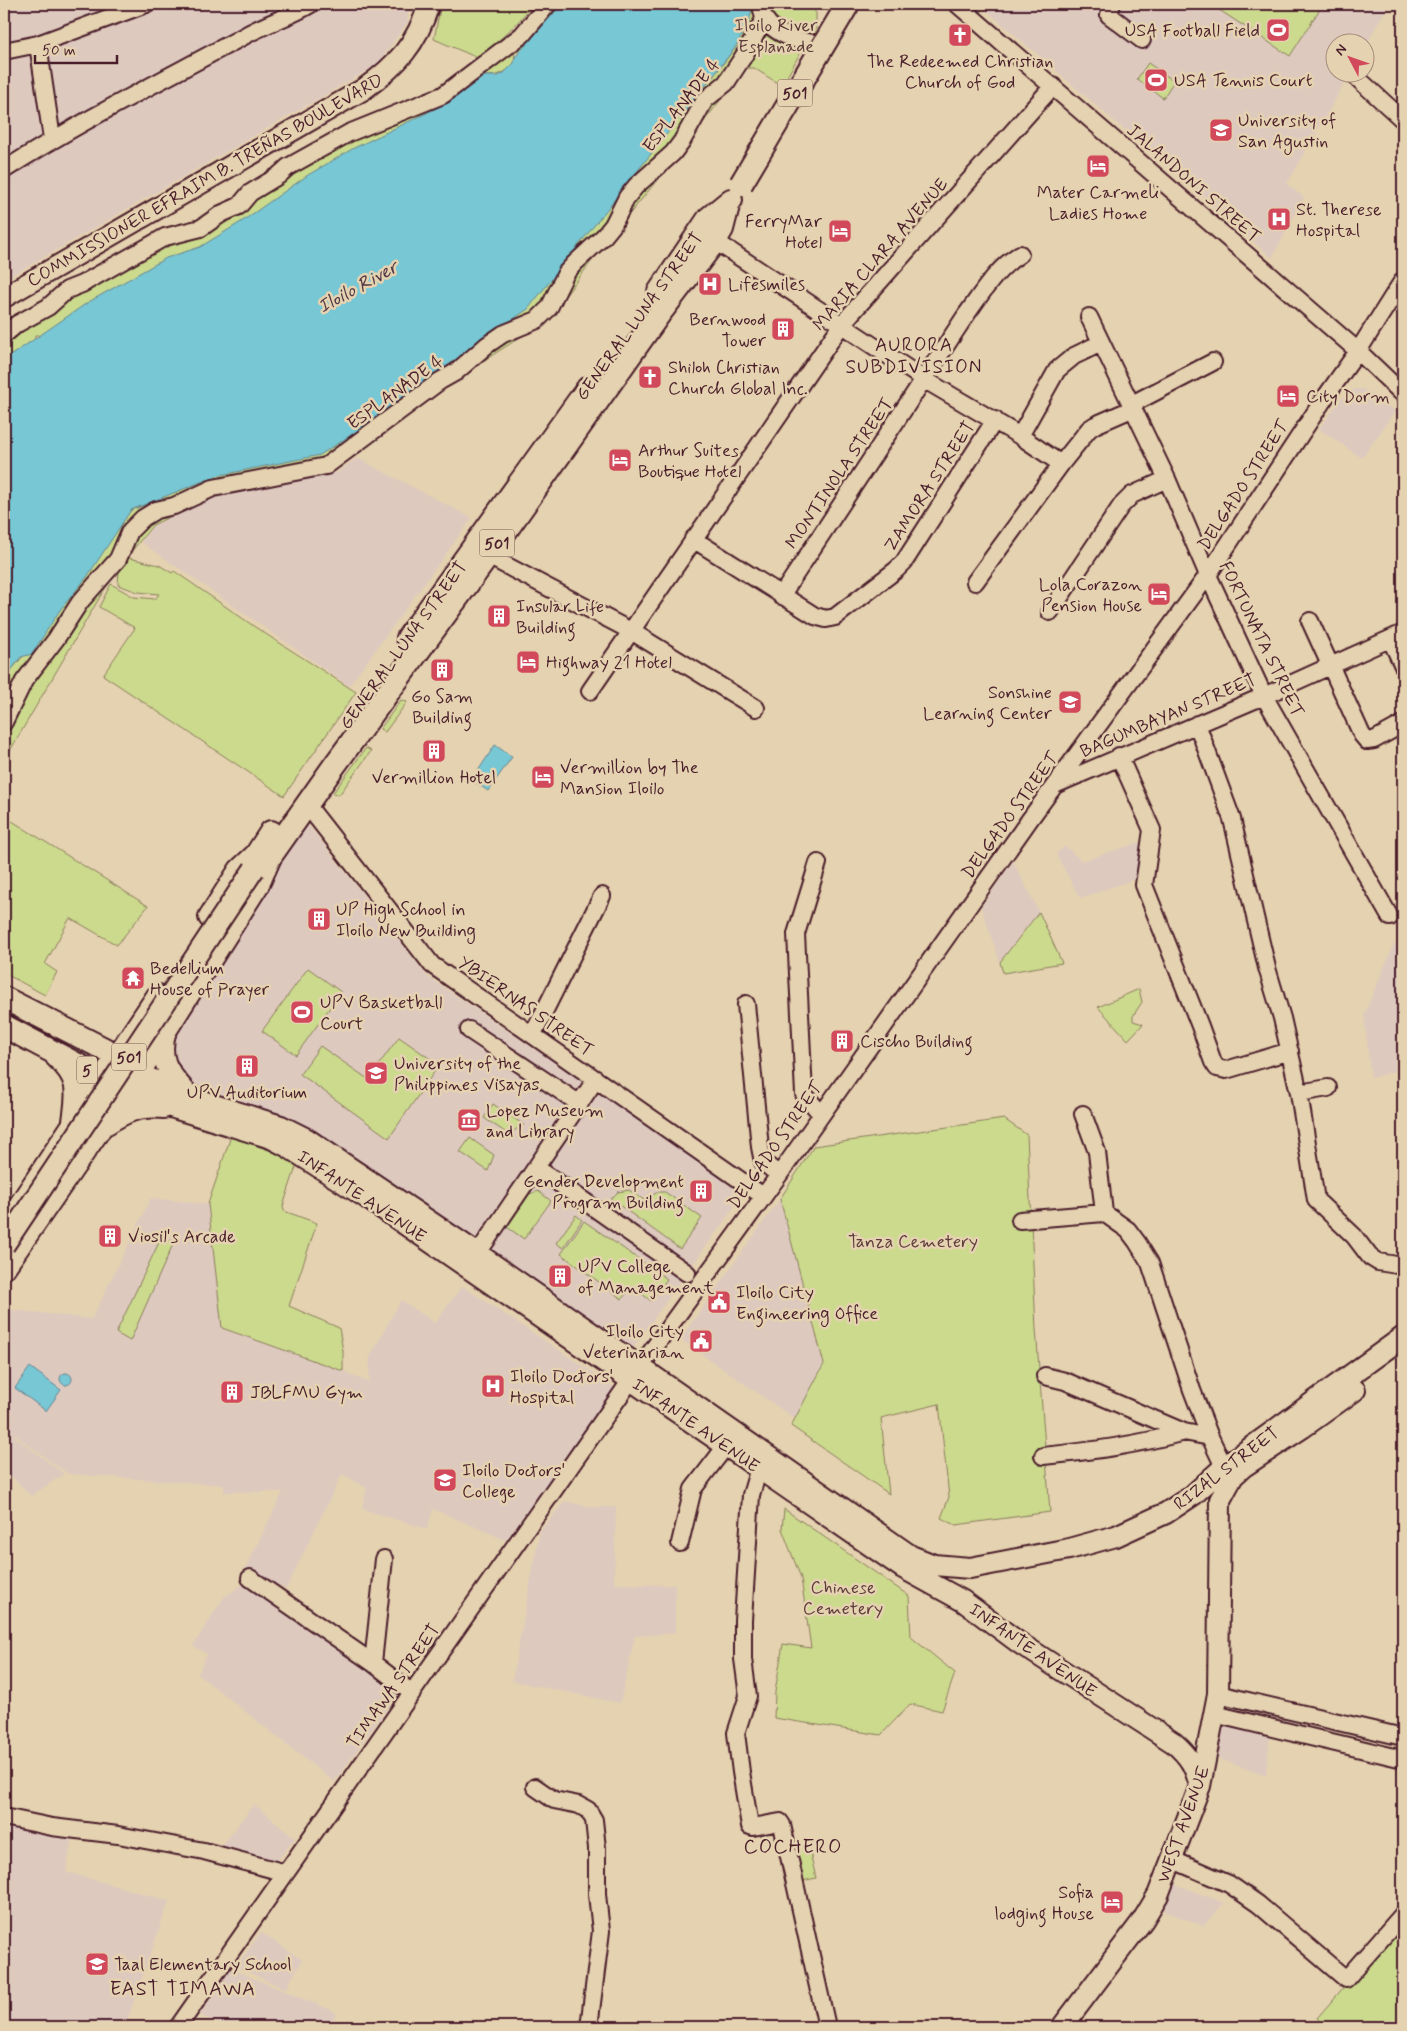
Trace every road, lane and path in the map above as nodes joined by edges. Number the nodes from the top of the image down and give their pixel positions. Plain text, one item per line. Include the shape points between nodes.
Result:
1 (146, 4) edge
2 (311, 4) edge
3 (429, 4) edge
4 (548, 4) edge
5 (958, 4) edge
6 (1112, 4) edge
7 (850, 5) edge
8 (763, 11) edge
9 (1142, 40) dead end
10 (813, 43) junction
11 (38, 44) junction
12 (4, 51) edge
13 (1362, 82) edge
14 (1053, 86) junction
15 (1403, 120) edge
16 (52, 139) junction
17 (4, 170) edge
18 (715, 229) junction
19 (1020, 254) dead end
20 (1403, 280) edge
21 (4, 297) edge
22 (1089, 316) dead end
23 (842, 324) junction
24 (4, 335) edge
25 (1101, 342) junction
26 (1358, 351) junction
27 (1212, 362) dead end
28 (925, 380) junction
29 (1403, 394) edge
30 (1133, 406) junction
31 (995, 420) junction
32 (1020, 436) junction
33 (1061, 464) junction
34 (1167, 478) junction
35 (506, 516) junction
36 (693, 539) junction
37 (488, 556) junction
38 (1208, 575) junction
39 (975, 582) dead end
40 (781, 596) junction
41 (1050, 612) dead end
42 (1310, 621) dead end
43 (632, 631) junction
44 (1397, 636) edge
45 (1330, 666) junction
46 (1403, 666) edge
47 (590, 691) dead end
48 (1264, 696) junction
49 (756, 708) dead end
50 (4, 722) edge
51 (1198, 724) junction
52 (1403, 724) edge
53 (1119, 756) junction
54 (1057, 784) junction
55 (307, 805) junction
56 (260, 860) junction
57 (818, 863) dead end
58 (602, 896) dead end
59 (1390, 917) dead end
60 (4, 998) edge
61 (746, 1004) dead end
62 (146, 1014) junction
63 (59, 1025) junction
64 (4, 1026) edge
65 (166, 1028) junction
66 (469, 1030) dead end
67 (533, 1034) junction
68 (47, 1048) junction
69 (1290, 1051) junction
70 (118, 1055) junction
71 (142, 1068) junction
72 (102, 1078) junction
73 (596, 1080) junction
74 (1328, 1088) dead end
75 (127, 1091) junction
76 (1299, 1093) junction
77 (183, 1102) junction
78 (580, 1104) junction
79 (821, 1114) junction
80 (1083, 1114) dead end
81 (74, 1121) junction
82 (101, 1128) junction
83 (537, 1168) junction
84 (779, 1175) junction
85 (763, 1196) junction
86 (1104, 1213) junction
87 (1020, 1220) dead end
88 (4, 1228) edge
89 (4, 1245) edge
90 (478, 1254) junction
91 (1403, 1266) edge
92 (4, 1269) edge
93 (687, 1273) dead end
94 (584, 1338) junction
95 (1403, 1338) edge
96 (1403, 1355) edge
97 (636, 1373) junction
98 (1045, 1376) dead end
99 (1184, 1432) junction
100 (1210, 1437) junction
101 (726, 1446) junction
102 (1044, 1456) dead end
103 (1224, 1467) junction
104 (759, 1468) junction
105 (1194, 1495) junction
106 (1220, 1500) junction
107 (680, 1543) dead end
108 (911, 1556) joint
109 (384, 1558) dead end
110 (970, 1568) junction
111 (250, 1578) dead end
112 (963, 1601) junction
113 (374, 1664) junction
114 (412, 1693) junction
115 (1218, 1694) junction
116 (1213, 1720) junction
117 (1403, 1737) edge
118 (1174, 1743) junction
119 (1403, 1758) edge
120 (1200, 1786) junction
121 (535, 1787) dead end
122 (4, 1817) edge
123 (1173, 1860) junction
124 (286, 1872) junction
125 (1403, 1914) edge
126 (178, 2027) edge
127 (589, 2027) edge
128 (827, 2027) edge
129 (1062, 2027) edge

1 - 11 street
2 - 16 street via 251,32
3 - 21 main road, COMMISSIONER EFRAIM B. TREÑAS BOULEVARD via 408,49 388,72 364,89
4 - 24 street via 522,35 443,95 360,128 306,156 250,193 239,206 200,228 165,237 67,290 48,307
5 - 14 street, JALANDONI STREET
6 - 9 street via 1109,15
7 - 10 main road, GENERAL LUNA STREET / 501
7 - 18 highway, GENERAL LUNA STREET / 501, bridge
7 - 18 main road, GENERAL LUNA STREET / 501 via 786,128
8 - 10 street, ESPLANADE 4 via 788,36
8 - 50 street, ESPLANADE 4 via 745,54 726,83 705,100 673,153 627,197 604,236 566,273 549,308 537,320 503,334 487,345 461,369 440,381 326,466 213,488 143,518 130,531 118,559 80,602 24,681
10 - 18 main road, GENERAL LUNA STREET / 501
11 - 12 street
11 - 16 street
13 - 15 street
14 - 23 street, MARIA CLARA AVENUE
14 - 26 street, JALANDONI STREET
16 - 17 street
18 - 23 street
18 - 35 highway, GENERAL LUNA STREET / 501 via 660,313
19 - 28 street, MONTINOLA STREET via 997,272
20 - 26 street, DELGADO STREET
22 - 25 street, FORTUNATA STREET
23 - 28 street
23 - 36 street, MARIA CLARA AVENUE
25 - 30 street, FORTUNATA STREET
25 - 32 street via 1074,356 1057,370
26 - 29 street, JALANDONI STREET
26 - 38 street, DELGADO STREET
27 - 30 street
28 - 31 street
28 - 40 street, MONTINOLA STREET
30 - 33 street via 1095,425
30 - 34 street, FORTUNATA STREET
31 - 32 street
31 - 40 street, ZAMORA STREET via 896,570 835,617 820,618
32 - 33 street
33 - 39 street
34 - 38 street, FORTUNATA STREET
34 - 41 street via 1132,494 1121,506
35 - 37 highway, GENERAL LUNA STREET / 501
35 - 56 highway, GENERAL LUNA STREET / 501 via 313,770
36 - 40 street, ZAMORA STREET
36 - 43 street, MARIA CLARA AVENUE
37 - 43 street
37 - 55 highway, GENERAL LUNA STREET / 501
38 - 48 street, FORTUNATA STREET
38 - 54 street, DELGADO STREET
42 - 45 street
43 - 47 street, MARIA CLARA AVENUE
43 - 49 street
44 - 45 street, BAGUMBAYAN STREET
44 - 46 street
45 - 48 street, BAGUMBAYAN STREET
45 - 52 street via 1367,741
48 - 51 street, BAGUMBAYAN STREET
48 - 59 street, FORTUNATA STREET
51 - 53 street, BAGUMBAYAN STREET
51 - 69 street via 1232,819
53 - 54 street, BAGUMBAYAN STREET
53 - 69 street via 1152,830 1144,885 1213,1062 1217,1068 1226,1070
54 - 79 street, DELGADO STREET
55 - 56 highway, GENERAL LUNA STREET / 501
55 - 67 street, YBIERNAS STREET via 432,965
56 - 62 highway, GENERAL LUNA STREET via 240,870
56 - 65 highway, GENERAL LUNA STREET via 258,884
56 - 89 main road, 501, bridge
57 - 79 street via 796,934 804,1094
58 - 67 street
60 - 63 highway, 5
61 - 84 street via 760,1147 764,1162
62 - 63 highway via 127,1027 109,1033
62 - 70 highway, GENERAL LUNA STREET
63 - 70 highway, 5
64 - 68 highway, 5
65 - 71 highway, GENERAL LUNA STREET
65 - 77 main road via 162,1048 165,1066
66 - 78 street
67 - 73 street, YBIERNAS STREET
68 - 72 highway, 5
68 - 81 highway via 75,1079
69 - 76 street
70 - 71 highway, 5
70 - 72 highway, GENERAL LUNA STREET
71 - 75 highway, GENERAL LUNA STREET
71 - 77 main road, INFANTE AVENUE via 146,1077
72 - 75 highway, 5
72 - 81 main road
73 - 78 street
73 - 85 street, YBIERNAS STREET
74 - 76 street
75 - 77 main road, INFANTE AVENUE
75 - 82 main road
76 - 91 street via 1316,1200 1354,1236 1370,1257 1378,1262
77 - 82 main road via 136,1109
77 - 90 main road, INFANTE AVENUE via 281,1126 307,1139
77 - 94 main road, INFANTE AVENUE via 288,1147
78 - 83 street
79 - 84 street, DELGADO STREET
80 - 86 street via 1097,1152
81 - 88 main road
82 - 92 main road
83 - 90 street
83 - 93 street
84 - 85 street, DELGADO STREET
85 - 97 street, DELGADO STREET
86 - 87 street
86 - 100 street via 1128,1230 1150,1264
90 - 94 main road, INFANTE AVENUE
94 - 97 main road, INFANTE AVENUE
95 - 103 main road, RIZAL STREET
96 - 106 main road, RIZAL STREET via 1243,1467 1233,1476
97 - 101 main road, INFANTE AVENUE
97 - 108 main road, INFANTE AVENUE
97 - 114 street, TIMAWA STREET
98 - 99 street via 1065,1381
99 - 100 street
99 - 102 street via 1106,1449
100 - 103 street
101 - 104 main road, INFANTE AVENUE
101 - 107 street via 693,1489
103 - 105 main road, RIZAL STREET
104 - 112 main road, INFANTE AVENUE via 903,1568
104 - 128 street via 752,1495 744,1620 743,1660 748,1696 736,1733 740,1772 750,1826 780,1822 782,1825
105 - 106 main road
105 - 110 main road, RIZAL STREET via 1166,1513 1116,1536 1069,1550
106 - 115 main road, WEST AVENUE
108 - 110 main road, RIZAL STREET via 934,1565
109 - 113 street
110 - 112 main road via 962,1570 956,1578 956,1587
111 - 113 street
112 - 118 main road, INFANTE AVENUE via 1018,1642
113 - 114 street
114 - 124 street, TIMAWA STREET
115 - 116 main road, WEST AVENUE
115 - 117 street
116 - 118 main road via 1188,1741
116 - 119 street
116 - 120 main road, WEST AVENUE
118 - 120 main road, INFANTE AVENUE via 1195,1768
120 - 123 main road, WEST AVENUE
121 - 127 street via 554,1800 579,1804 594,1820 601,1932
122 - 124 street via 52,1828 118,1835
123 - 125 street via 1229,1884 1258,1904 1346,1979
123 - 129 main road, WEST AVENUE via 1143,1920
124 - 126 street, TIMAWA STREET

